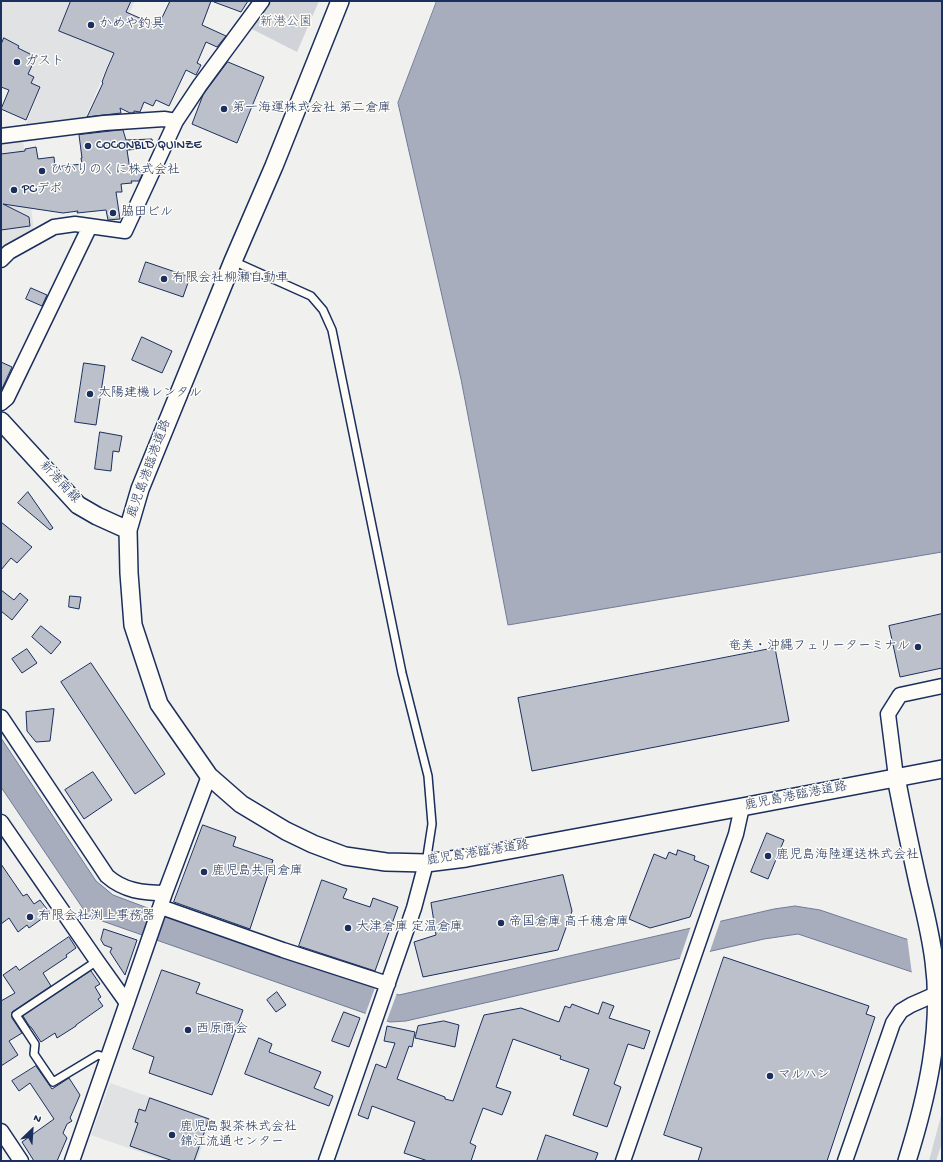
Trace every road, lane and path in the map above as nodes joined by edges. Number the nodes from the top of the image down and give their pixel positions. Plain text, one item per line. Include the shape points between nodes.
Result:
1 (262, 1) edge
2 (340, 1) edge
3 (176, 120) junction
4 (1, 136) edge
5 (90, 226) junction
6 (1, 260) edge
7 (233, 261) junction
8 (1, 403) edge
9 (1, 421) edge
10 (128, 530) junction
11 (942, 686) edge
12 (1, 717) edge
13 (942, 769) edge
14 (210, 776) junction
15 (896, 777) junction
16 (742, 807) junction
17 (2, 825) edge
18 (426, 863) junction
19 (166, 893) junction
20 (161, 907) junction
21 (97, 961) junction
22 (388, 984) junction
23 (936, 994) junction
24 (127, 1002) junction
25 (108, 1058) junction
26 (1, 1131) edge
27 (21, 1161) edge
28 (72, 1161) edge
29 (326, 1161) edge
30 (623, 1161) edge
31 (845, 1161) edge
32 (907, 1161) edge

1 - 3 street
2 - 7 street, 鹿児島港臨港道路
3 - 4 street via 104,124
3 - 5 street via 125,231
5 - 6 street via 75,224 54,227 9,252
5 - 8 street via 7,398
7 - 10 street, 鹿児島港臨港道路 via 140,489
7 - 18 lane via 311,296 324,310 332,330 402,674 428,776 432,824
9 - 10 street, 新港南線 via 78,505
10 - 14 street, 鹿児島港臨港道路 via 133,625 160,704
11 - 15 street via 900,695 888,714
12 - 19 street via 107,876 115,883 142,892
13 - 15 street, 鹿児島港臨港道路
14 - 18 street, 鹿児島港臨港道路 via 241,804 313,844 346,856 386,862
14 - 19 street
15 - 16 street, 鹿児島港臨港道路
15 - 23 street via 930,933 935,962
16 - 18 street, 鹿児島港臨港道路 via 466,858
16 - 30 street via 736,834
17 - 21 street
18 - 22 street via 414,908
19 - 20 street
20 - 22 street
20 - 24 street
21 - 24 street
21 - 25 lane via 16,1015 35,1044 34,1054 53,1082 98,1055
22 - 29 street
23 - 31 street via 901,1011 893,1023
23 - 32 street via 936,1025 928,1081 918,1128
24 - 25 street
25 - 28 street
26 - 27 street

